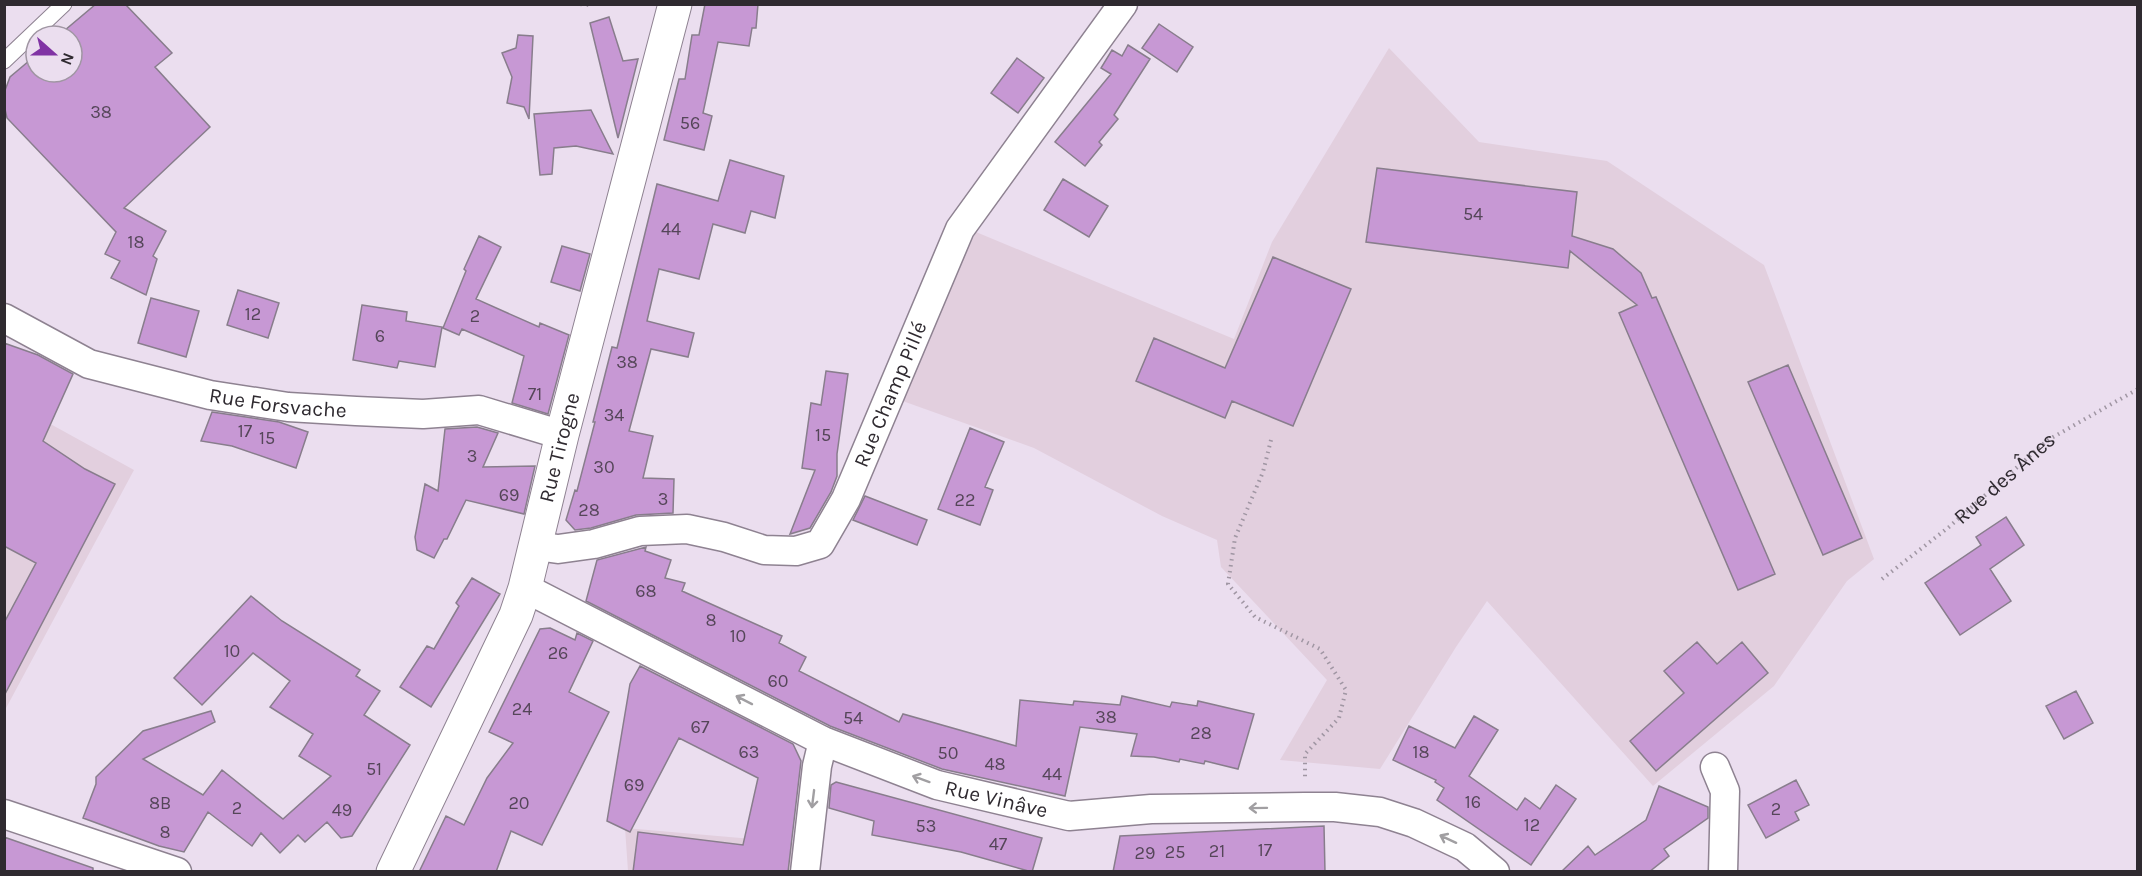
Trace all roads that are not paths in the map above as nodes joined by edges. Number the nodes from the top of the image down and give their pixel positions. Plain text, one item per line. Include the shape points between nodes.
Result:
1 (64, 4) edge
2 (675, 4) edge
3 (1123, 4) edge
4 (4, 61) edge
5 (4, 318) edge
6 (562, 435) junction
7 (536, 546) junction
8 (525, 588) junction
9 (823, 741) junction
10 (1715, 767) dead end
11 (4, 814) edge
12 (177, 872) edge
13 (393, 872) edge
14 (805, 872) edge
15 (1496, 872) edge
16 (1723, 872) edge

1 - 4 lane
2 - 6 street, Rue Tirogne
3 - 7 street, Rue Champ Pillé via 960,230 846,499 820,544 796,551 764,550 687,530 640,531 558,549
5 - 6 street, Rue Forsvache via 89,364 210,394 288,407 423,414 479,410
6 - 7 street, Rue Tirogne
7 - 8 street, Rue Tirogne
9 -> 8 street, Rue Vinâve
8 - 13 street, Rue Tirogne via 516,615
9 -> 14 street
15 -> 9 street, Rue Vinâve via 1465,847 1380,812 1305,807 1151,809 1069,816 937,785
10 - 16 street via 1725,791
11 - 12 street

